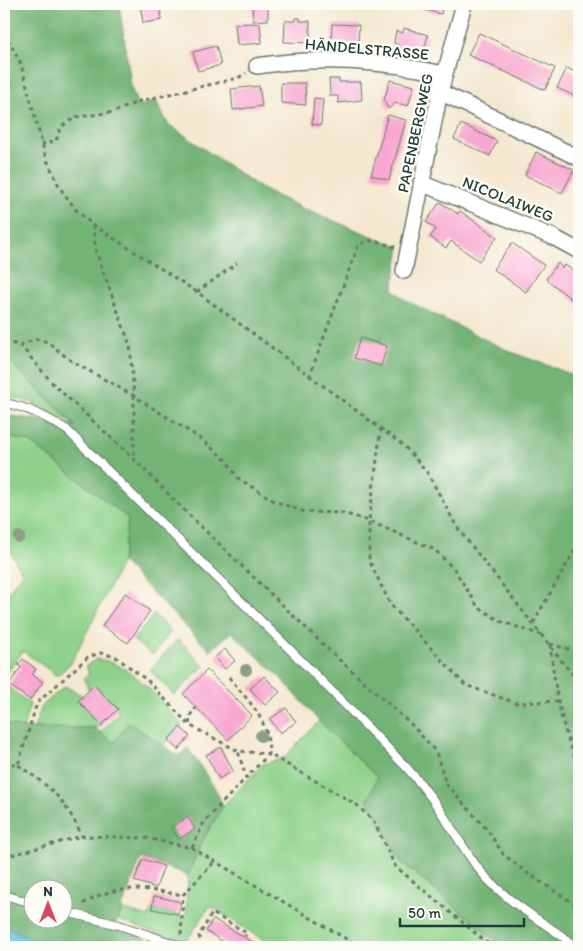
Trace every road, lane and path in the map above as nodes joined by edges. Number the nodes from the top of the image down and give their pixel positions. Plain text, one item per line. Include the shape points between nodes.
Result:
1 (464, 4) edge
2 (4, 32) edge
3 (257, 66) dead end
4 (444, 74) junction
5 (238, 78) dead end
6 (440, 92) junction
7 (42, 144) junction
8 (579, 158) edge
9 (422, 183) junction
10 (93, 225) junction
11 (409, 252) junction
12 (579, 252) edge
13 (238, 263) dead end
14 (404, 270) dead end
15 (197, 292) junction
16 (4, 342) edge
17 (20, 345) junction
18 (310, 377) junction
19 (134, 396) junction
20 (4, 403) edge
21 (381, 428) junction
22 (134, 459) junction
23 (369, 521) junction
24 (579, 543) edge
25 (533, 623) junction
26 (542, 635) junction
27 (550, 644) junction
28 (579, 652) edge
29 (228, 678) dead end
30 (579, 683) edge
31 (558, 701) junction
32 (196, 708) dead end
33 (189, 725) junction
34 (238, 751) junction
35 (269, 754) junction
36 (4, 762) edge
37 (18, 765) junction
38 (579, 766) edge
39 (246, 778) junction
40 (82, 836) junction
41 (192, 848) junction
42 (4, 857) edge
43 (214, 862) junction
44 (4, 895) edge
45 (184, 895) junction
46 (22, 900) edge
47 (579, 907) edge
48 (72, 909) edge
49 (72, 913) edge
50 (245, 936) dead end
51 (182, 946) edge
52 (202, 947) edge
53 (360, 947) edge
54 (492, 947) edge
55 (577, 947) edge

1 - 4 street, PAPENBERGWEG
2 - 7 path via 21,64
3 - 4 street, HÄNDELSTRASSE via 309,60
4 - 6 street, PAPENBERGWEG
5 - 7 path via 140,101 114,112 76,117 62,127 56,141
6 - 8 street
6 - 9 street, PAPENBERGWEG
7 - 10 path via 60,188 77,211
9 - 11 street, PAPENBERGWEG
9 - 12 street, NICOLAIWEG via 553,237
10 - 15 path
10 - 19 path via 96,252 130,345
11 - 14 street, PAPENBERGWEG
11 - 18 path via 373,240 358,246
13 - 15 path
15 - 18 path
16 - 17 path
17 - 19 path via 37,339 48,342 70,360
17 - 22 path via 54,385
18 - 21 path
19 - 22 path
19 - 23 path via 201,438 226,460 238,478 274,501 305,512 343,513
20 - 55 lane via 43,414 66,430 289,648 430,793 475,864 498,890
21 - 23 path
21 - 25 path via 404,446 427,472 457,527
22 - 47 path via 333,654 413,726 436,752 446,784 504,854
23 - 26 path via 435,550 454,569 478,607 500,621
23 - 31 path via 369,560 390,604 465,685 516,703
24 - 25 path
25 - 26 path
26 - 27 path
27 - 28 path
27 - 30 path
27 - 31 path
29 - 35 path via 263,718
31 - 38 path via 564,730
32 - 33 path via 192,711
33 - 34 path
33 - 37 path via 148,681 116,657 101,653 88,657 37,703
34 - 35 path
34 - 39 path
35 - 39 path
35 - 54 path via 357,805 374,822 394,866
36 - 37 path
37 - 40 path via 59,795
39 - 41 path via 204,822
40 - 41 path via 146,838
40 - 42 path
41 - 43 path
43 - 45 path
43 - 53 path
44 - 46 lane
45 - 48 path via 144,889 109,891
45 - 51 path
49 - 51 lane
50 - 52 path via 247,933 212,913 199,936

